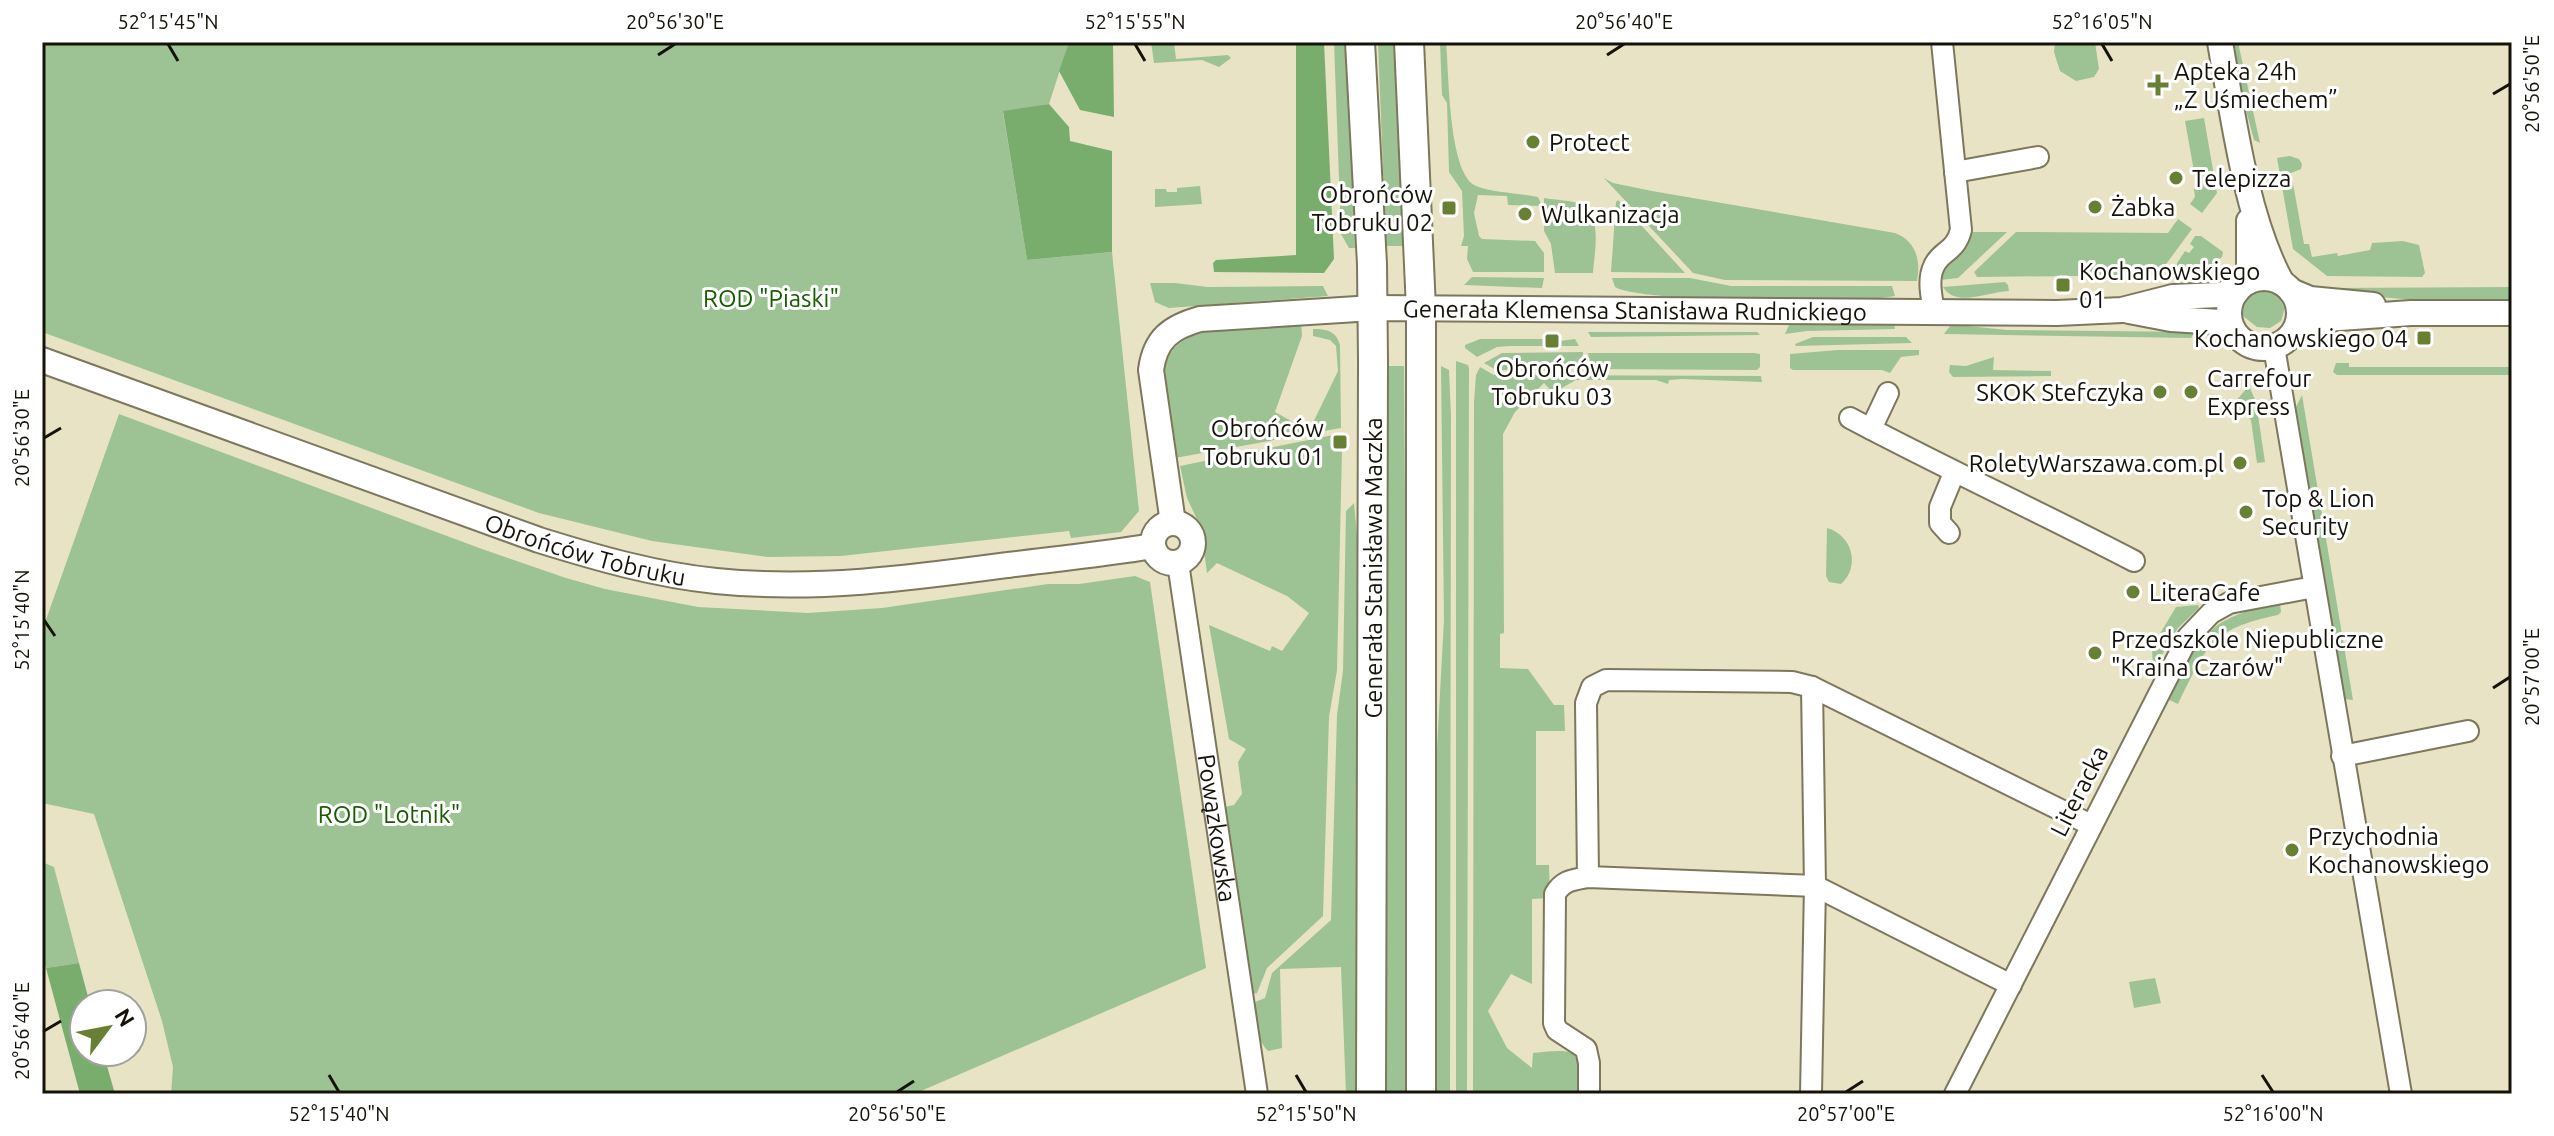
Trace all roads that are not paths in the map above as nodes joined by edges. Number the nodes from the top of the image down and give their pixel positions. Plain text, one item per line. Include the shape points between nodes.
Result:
1 (1360, 42) edge
2 (1409, 42) edge
3 (1942, 42) edge
4 (2220, 42) edge
5 (2038, 157) dead end
6 (1955, 172) junction
7 (2249, 198) junction
8 (2243, 286) junction
9 (2286, 287) junction
10 (1373, 308) junction
11 (1421, 309) junction
12 (2122, 310) junction
13 (1934, 312) junction
14 (2411, 313) junction
15 (2512, 313) edge
16 (2233, 330) junction
17 (2283, 340) junction
18 (42, 360) edge
19 (1888, 393) dead end
20 (1850, 418) dead end
21 (1871, 429) junction
22 (1954, 473) junction
23 (1173, 523) junction
24 (1949, 533) dead end
25 (1153, 546) junction
26 (2134, 561) dead end
27 (1178, 563) junction
28 (2314, 587) junction
29 (1812, 687) junction
30 (2468, 731) dead end
31 (2342, 756) junction
32 (2091, 825) junction
33 (1588, 877) junction
34 (1815, 886) junction
35 (2011, 985) junction
36 (1257, 1094) edge
37 (1371, 1094) edge
38 (1421, 1094) edge
39 (1589, 1094) edge
40 (1811, 1094) edge
41 (1955, 1094) edge
42 (2401, 1094) edge

1 - 10 main road, Generała Stanisława Maczka
2 - 11 main road, Generała Stanisława Maczka
3 - 6 street
4 - 7 street
5 - 6 street
6 - 13 street via 1961,230 1958,241 1934,266
7 - 8 street
7 - 9 street
8 - 9 street via 2266,278
8 - 12 street, Generała Klemensa Stanisława Rudnickiego via 2219,295 2173,297
8 - 16 street via 2229,307
9 - 14 street via 2310,299
9 - 17 street via 2299,311
10 - 11 street, Generała Klemensa Stanisława Rudnickiego
10 - 23 street, Generała Klemensa Stanisława Rudnickiego via 1200,319 1178,325 1157,344 1151,370
10 - 37 main road, Generała Stanisława Maczka
11 - 13 street, Generała Klemensa Stanisława Rudnickiego
11 - 38 main road, Generała Stanisława Maczka
12 - 13 street, Generała Klemensa Stanisława Rudnickiego
12 - 16 street, Generała Klemensa Stanisława Rudnickiego via 2220,322
14 - 15 street
14 - 17 street via 2325,319
16 - 17 street via 2250,346
17 - 28 street
18 - 25 street, Obrońców Tobruku via 539,540 660,573 824,585
19 - 21 street
20 - 21 street
21 - 22 street
22 - 24 street via 1940,507 1940,523
22 - 26 street
23 - 25 street via 1160,528
23 - 27 street via 1187,530 1193,544
25 - 27 street via 1165,562
27 - 36 street, Powązkowska
28 - 31 street
28 - 32 street, Literacka via 2229,603 2188,637
29 - 32 street
29 - 33 street via 1792,682 1606,680 1592,687 1586,703
29 - 34 street
30 - 31 street
31 - 42 street
32 - 35 street, Literacka
33 - 34 street
33 - 39 street via 1568,880 1555,894 1554,1023 1586,1049
34 - 35 street
34 - 40 street
35 - 41 street, Literacka

